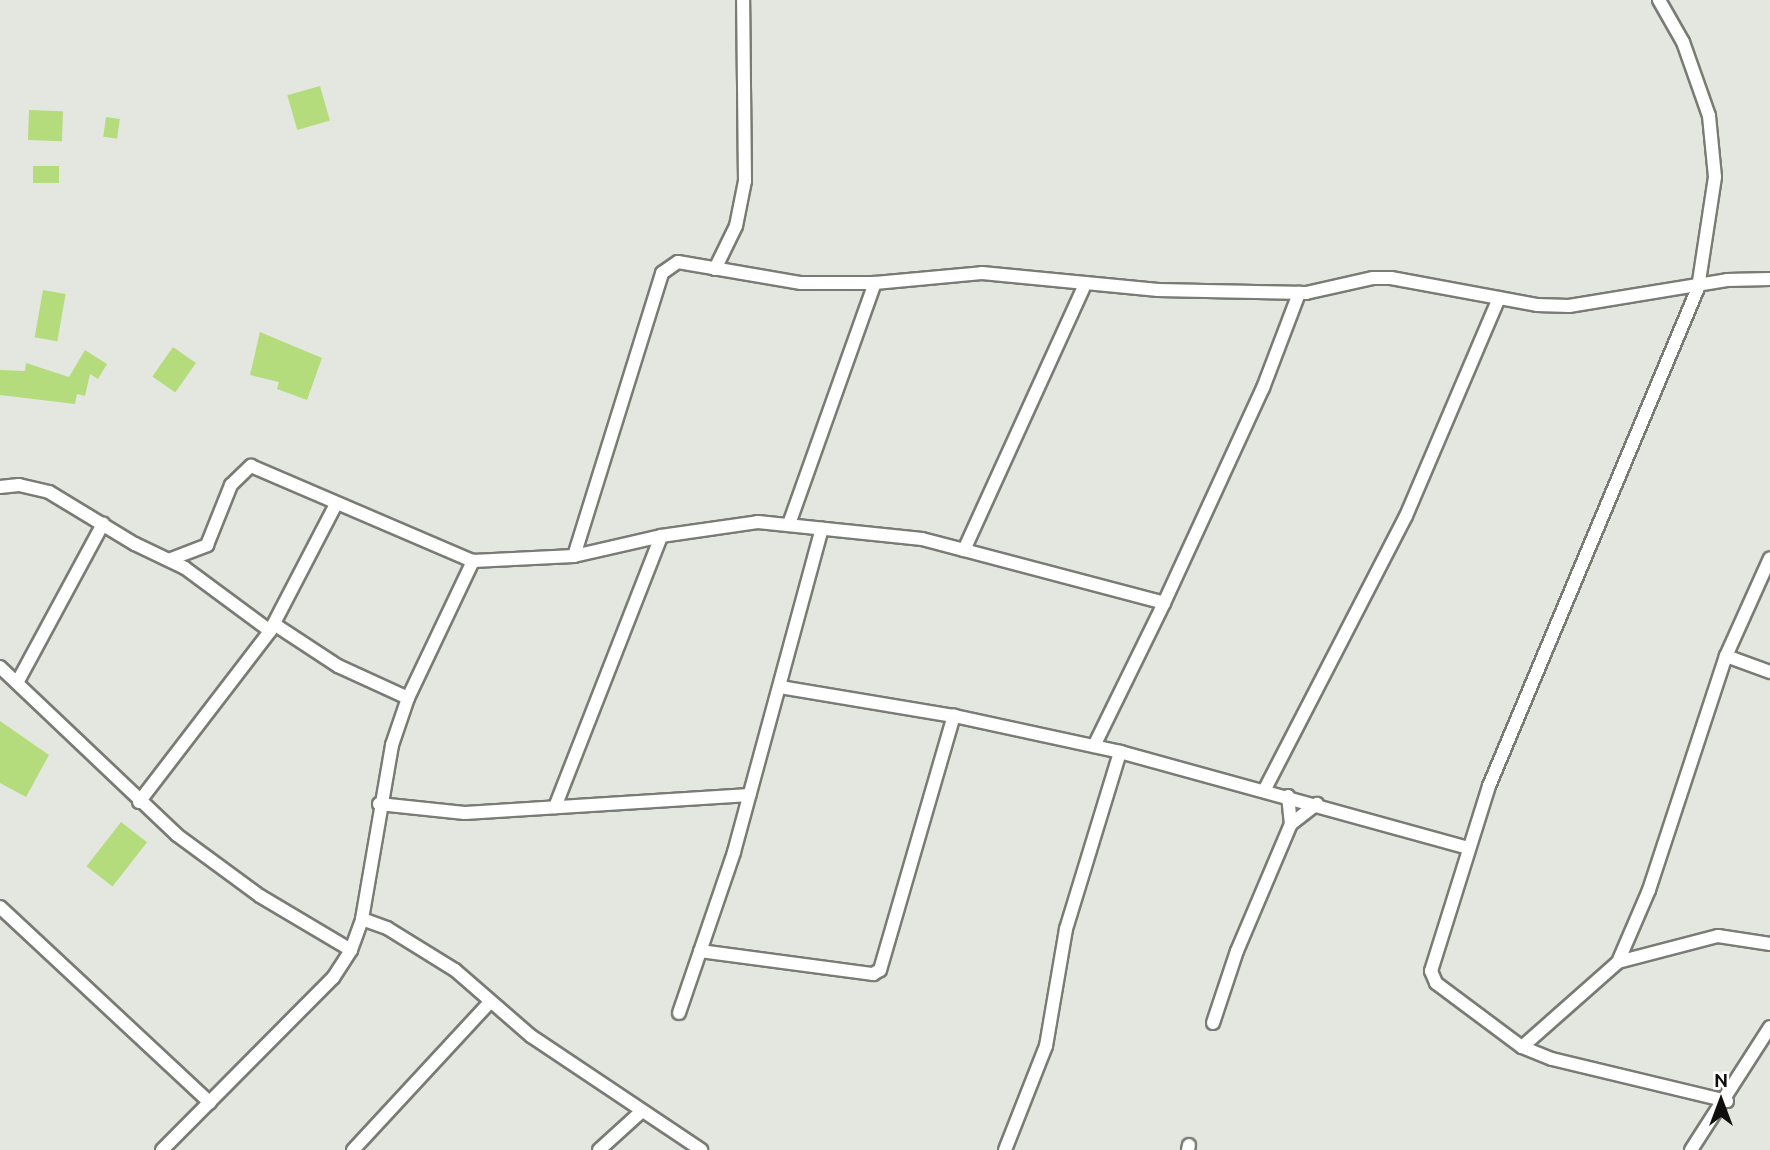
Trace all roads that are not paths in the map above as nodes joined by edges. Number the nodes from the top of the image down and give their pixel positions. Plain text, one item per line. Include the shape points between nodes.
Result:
1 (743, 0) edge
2 (1659, 0) edge
3 (715, 268) junction
4 (1770, 279) edge
5 (875, 284) junction
6 (1085, 284) junction
7 (1698, 288) junction
8 (1299, 293) junction
9 (1499, 298) junction
10 (0, 487) edge
11 (336, 504) junction
12 (103, 524) junction
13 (789, 524) junction
14 (822, 529) junction
15 (661, 536) junction
16 (964, 550) junction
17 (574, 556) junction
18 (1770, 558) edge
19 (171, 559) junction
20 (473, 561) junction
21 (1164, 603) junction
22 (272, 628) junction
23 (1726, 656) junction
24 (0, 667) edge
25 (1770, 672) edge
26 (18, 681) junction
27 (780, 687) junction
28 (408, 698) junction
29 (954, 716) junction
30 (1094, 746) junction
31 (1120, 752) junction
32 (1265, 789) junction
33 (749, 795) junction
34 (1288, 796) junction
35 (139, 802) junction
36 (379, 804) junction
37 (1317, 804) junction
38 (555, 807) junction
39 (1292, 824) junction
40 (1468, 848) junction
41 (0, 907) edge
42 (362, 919) junction
43 (1770, 944) edge
44 (351, 950) junction
45 (700, 951) junction
46 (1618, 962) junction
47 (490, 1002) junction
48 (678, 1013) dead end
49 (1213, 1023) dead end
50 (1770, 1027) edge
51 (1522, 1047) junction
52 (1727, 1101) junction
53 (210, 1103) junction
54 (642, 1111) junction
55 (162, 1150) edge
56 (353, 1150) edge
57 (599, 1150) edge
58 (701, 1150) edge
59 (1004, 1150) edge
60 (1691, 1150) edge

1 - 3 street via 745,181 736,226
2 - 7 street via 1683,42 1709,116 1715,177
3 - 5 street via 790,282
3 - 17 street via 678,262 662,273
4 - 7 street
5 - 6 street via 982,273
5 - 13 street
6 - 8 street
6 - 16 street
7 - 9 street via 1569,306
7 - 40 street via 1517,716
8 - 9 street via 1373,278
8 - 21 street via 1263,388
9 - 32 street via 1400,527
10 - 12 street via 33,486
11 - 19 street via 259,468 244,469 222,503 207,545
11 - 20 street
11 - 22 street
12 - 19 street
12 - 26 street
13 - 14 street
13 - 15 street via 758,522
14 - 16 street via 922,539
14 - 27 street
15 - 17 street
15 - 38 street
16 - 21 street
17 - 20 street
18 - 23 street
19 - 22 street
20 - 28 street
21 - 30 street
22 - 28 street via 338,666
22 - 35 street
23 - 25 street
23 - 46 street via 1649,890
24 - 26 street
26 - 35 street
27 - 29 street
27 - 33 street
28 - 36 street
29 - 30 street
29 - 45 street via 880,970 873,974
30 - 31 street
31 - 32 street
31 - 59 street via 1066,929 1046,1046
32 - 34 street
33 - 38 street
33 - 45 street
34 - 37 street
34 - 39 street
35 - 44 street via 211,863
36 - 38 street via 464,813
36 - 42 street
37 - 39 street
37 - 40 street
39 - 49 street via 1237,951
40 - 51 street via 1433,978
41 - 53 street
42 - 44 street
42 - 47 street via 387,928 454,970
43 - 46 street via 1718,936
44 - 53 street via 333,978
45 - 48 street
46 - 51 street
47 - 54 street via 572,1066
47 - 56 street
50 - 52 street
51 - 52 street via 1552,1059
52 - 60 street
53 - 55 street
54 - 57 street
54 - 58 street

